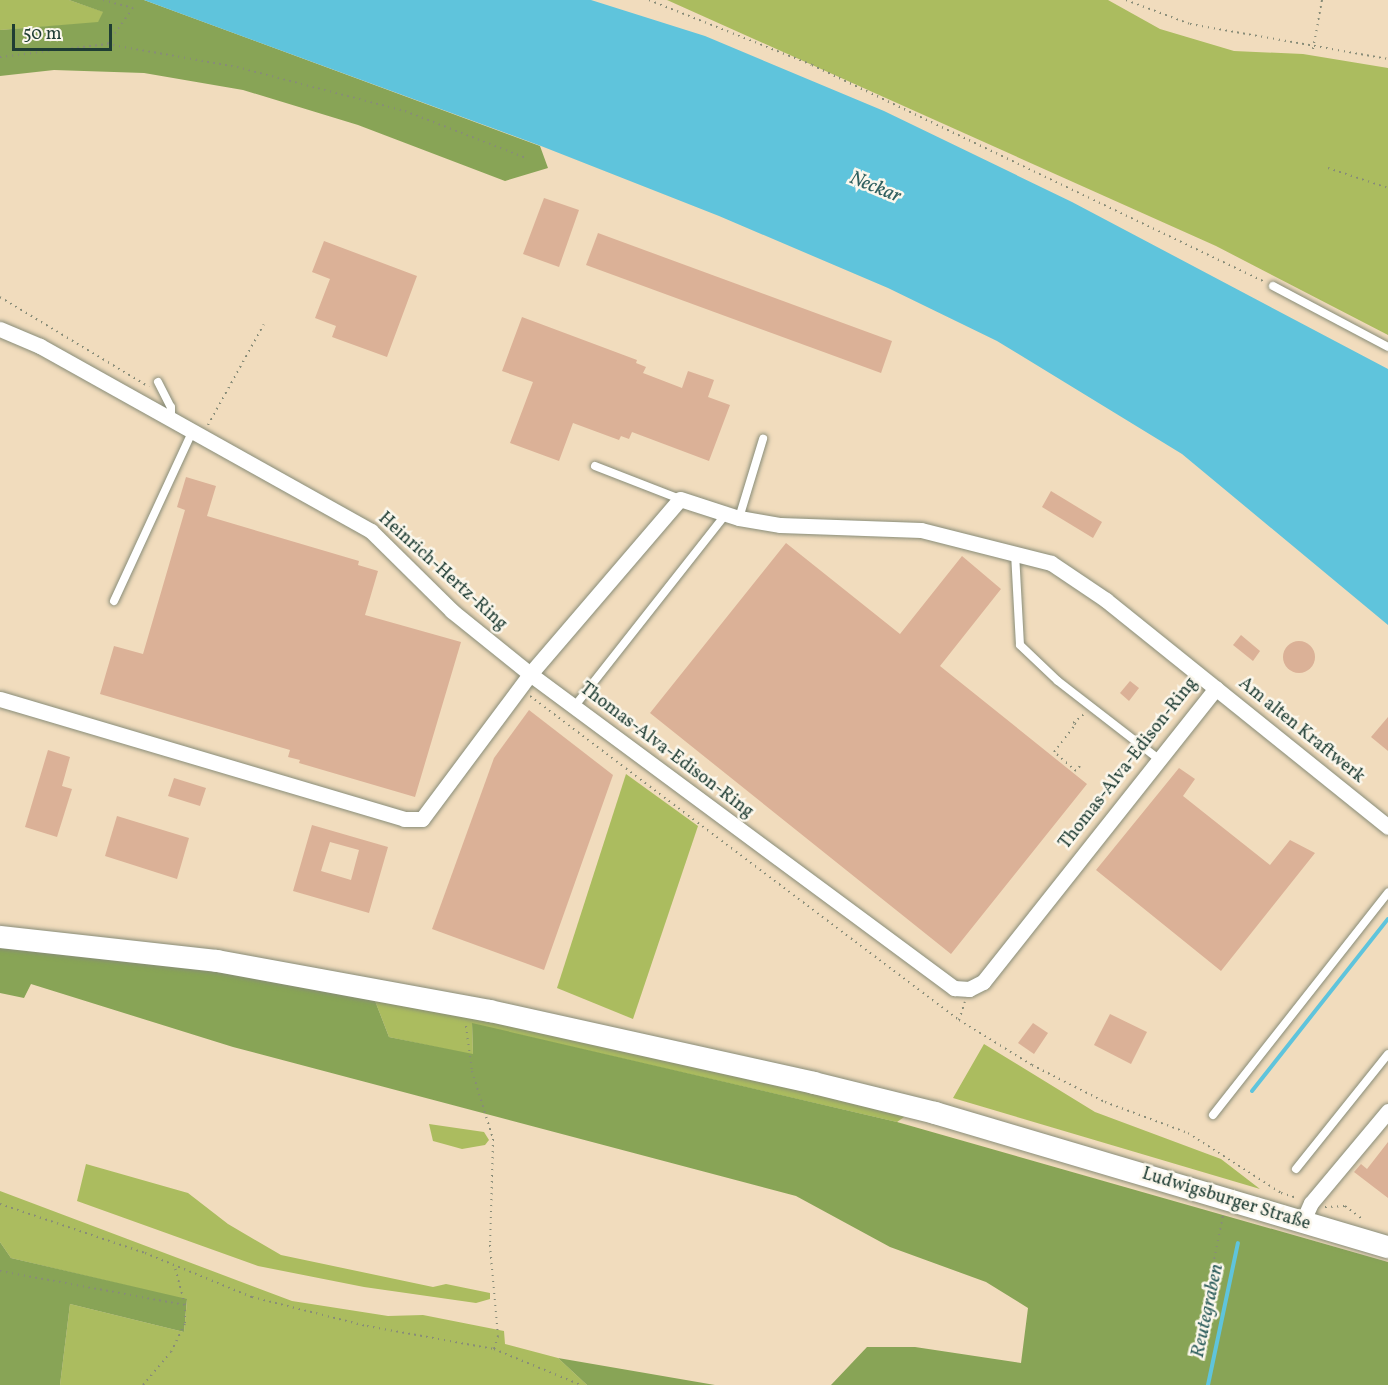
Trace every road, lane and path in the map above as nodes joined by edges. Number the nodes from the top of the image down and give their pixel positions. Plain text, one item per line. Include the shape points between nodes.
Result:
1 (103, 0) edge
2 (649, 0) edge
3 (1126, 0) edge
4 (1322, 0) edge
5 (107, 44) junction
6 (1313, 49) junction
7 (0, 57) edge
8 (1388, 59) edge
9 (526, 158) dead end
10 (1328, 168) dead end
11 (1388, 188) edge
12 (1273, 286) joint
13 (0, 297) edge
14 (264, 324) dead end
15 (0, 329) edge
16 (1388, 347) edge
17 (158, 382) dead end
18 (165, 396) junction
19 (171, 418) junction
20 (198, 433) junction
21 (763, 439) dead end
22 (596, 466) dead end
23 (680, 499) junction
24 (732, 516) junction
25 (1015, 553) junction
26 (114, 601) dead end
27 (530, 674) junction
28 (519, 688) junction
29 (1216, 688) junction
30 (0, 699) edge
31 (574, 707) junction
32 (1102, 715) junction
33 (1160, 760) junction
34 (1080, 766) dead end
35 (1388, 827) edge
36 (1388, 893) edge
37 (0, 937) edge
38 (466, 1007) junction
39 (1388, 1054) edge
40 (1388, 1111) edge
41 (1213, 1115) dead end
42 (1296, 1169) dead end
43 (1226, 1200) junction
44 (0, 1204) edge
45 (1307, 1213) junction
46 (1371, 1222) dead end
47 (1388, 1247) edge
48 (174, 1266) junction
49 (0, 1271) edge
50 (185, 1305) junction
51 (1205, 1306) dead end
52 (494, 1349) junction
53 (143, 1385) edge
54 (581, 1385) edge

1 - 5 path via 133,8
2 - 12 path via 812,65
3 - 6 path via 1190,24
4 - 6 path
5 - 7 path
5 - 9 path via 237,67 405,111
6 - 8 path
10 - 11 path
12 - 16 lane
13 - 18 path
14 - 20 path
15 - 19 street, Heinrich-Hertz-Ring via 40,346
17 - 18 lane
18 - 19 lane
19 - 20 street, Heinrich-Hertz-Ring
20 - 26 lane
20 - 27 street, Heinrich-Hertz-Ring via 371,531 452,611
21 - 24 lane
22 - 23 lane
23 - 24 street, Thomas-Alva-Edison-Ring
23 - 27 street
24 - 25 street, Thomas-Alva-Edison-Ring via 823,529 921,530
24 - 31 lane
25 - 29 street, Thomas-Alva-Edison-Ring via 1051,563 1073,575
25 - 32 lane via 1020,645
27 - 28 street
27 - 31 street, Thomas-Alva-Edison-Ring
28 - 30 street via 422,819 404,819
28 - 45 path via 959,1020 1032,1065 1105,1102 1188,1132
29 - 33 street, Thomas-Alva-Edison-Ring
29 - 35 street, Am alten Kraftwerk
31 - 33 street, Thomas-Alva-Edison-Ring via 954,988 969,989 983,982
32 - 33 lane
32 - 34 path via 1099,719 1085,714 1078,717 1054,752 1076,771
36 - 41 lane
37 - 38 main road, Ludwigsburger Straße via 217,961
38 - 43 main road, Ludwigsburger Straße via 814,1083
38 - 52 path via 472,1071 493,1139 490,1245 498,1336
39 - 42 lane
40 - 45 street
43 - 45 main road, Ludwigsburger Straße
43 - 51 path
44 - 48 path
45 - 46 path via 1346,1206
45 - 47 main road, Ludwigsburger Straße
48 - 50 path
48 - 52 path via 252,1298 367,1326
49 - 50 path
50 - 53 path via 185,1323 171,1352
52 - 54 path

